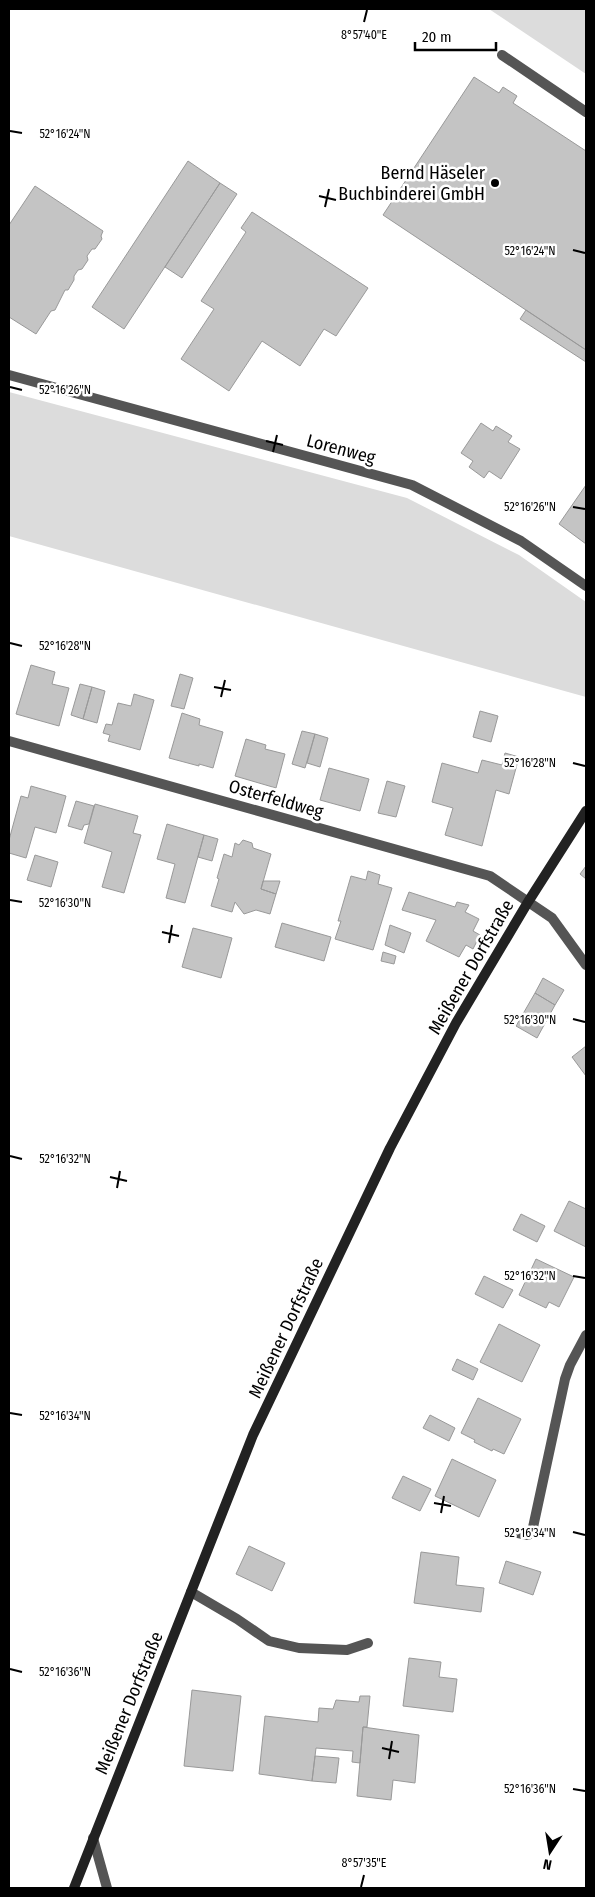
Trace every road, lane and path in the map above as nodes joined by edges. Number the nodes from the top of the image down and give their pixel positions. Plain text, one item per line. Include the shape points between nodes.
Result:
1 (502, 54) dead end
2 (586, 112) edge
3 (9, 375) edge
4 (586, 586) edge
5 (9, 741) edge
6 (586, 811) edge
7 (528, 902) junction
8 (586, 965) edge
9 (586, 1335) edge
10 (518, 1533) dead end
11 (191, 1592) junction
12 (368, 1643) dead end
13 (93, 1838) junction
14 (74, 1888) edge
15 (107, 1888) edge

1 - 2 street
3 - 4 street, Lorenweg via 412,484 521,541
5 - 7 street, Osterfeldweg via 490,876
6 - 7 street, Meißener Dorfstraße
7 - 8 street, Osterfeldweg via 552,918
7 - 11 street, Meißener Dorfstraße via 456,1023 390,1148 253,1435
9 - 10 street via 565,1379 532,1532 528,1535
11 - 12 street via 269,1641 298,1648 347,1650
11 - 13 street, Meißener Dorfstraße
13 - 14 street, Meißener Dorfstraße
13 - 15 street

